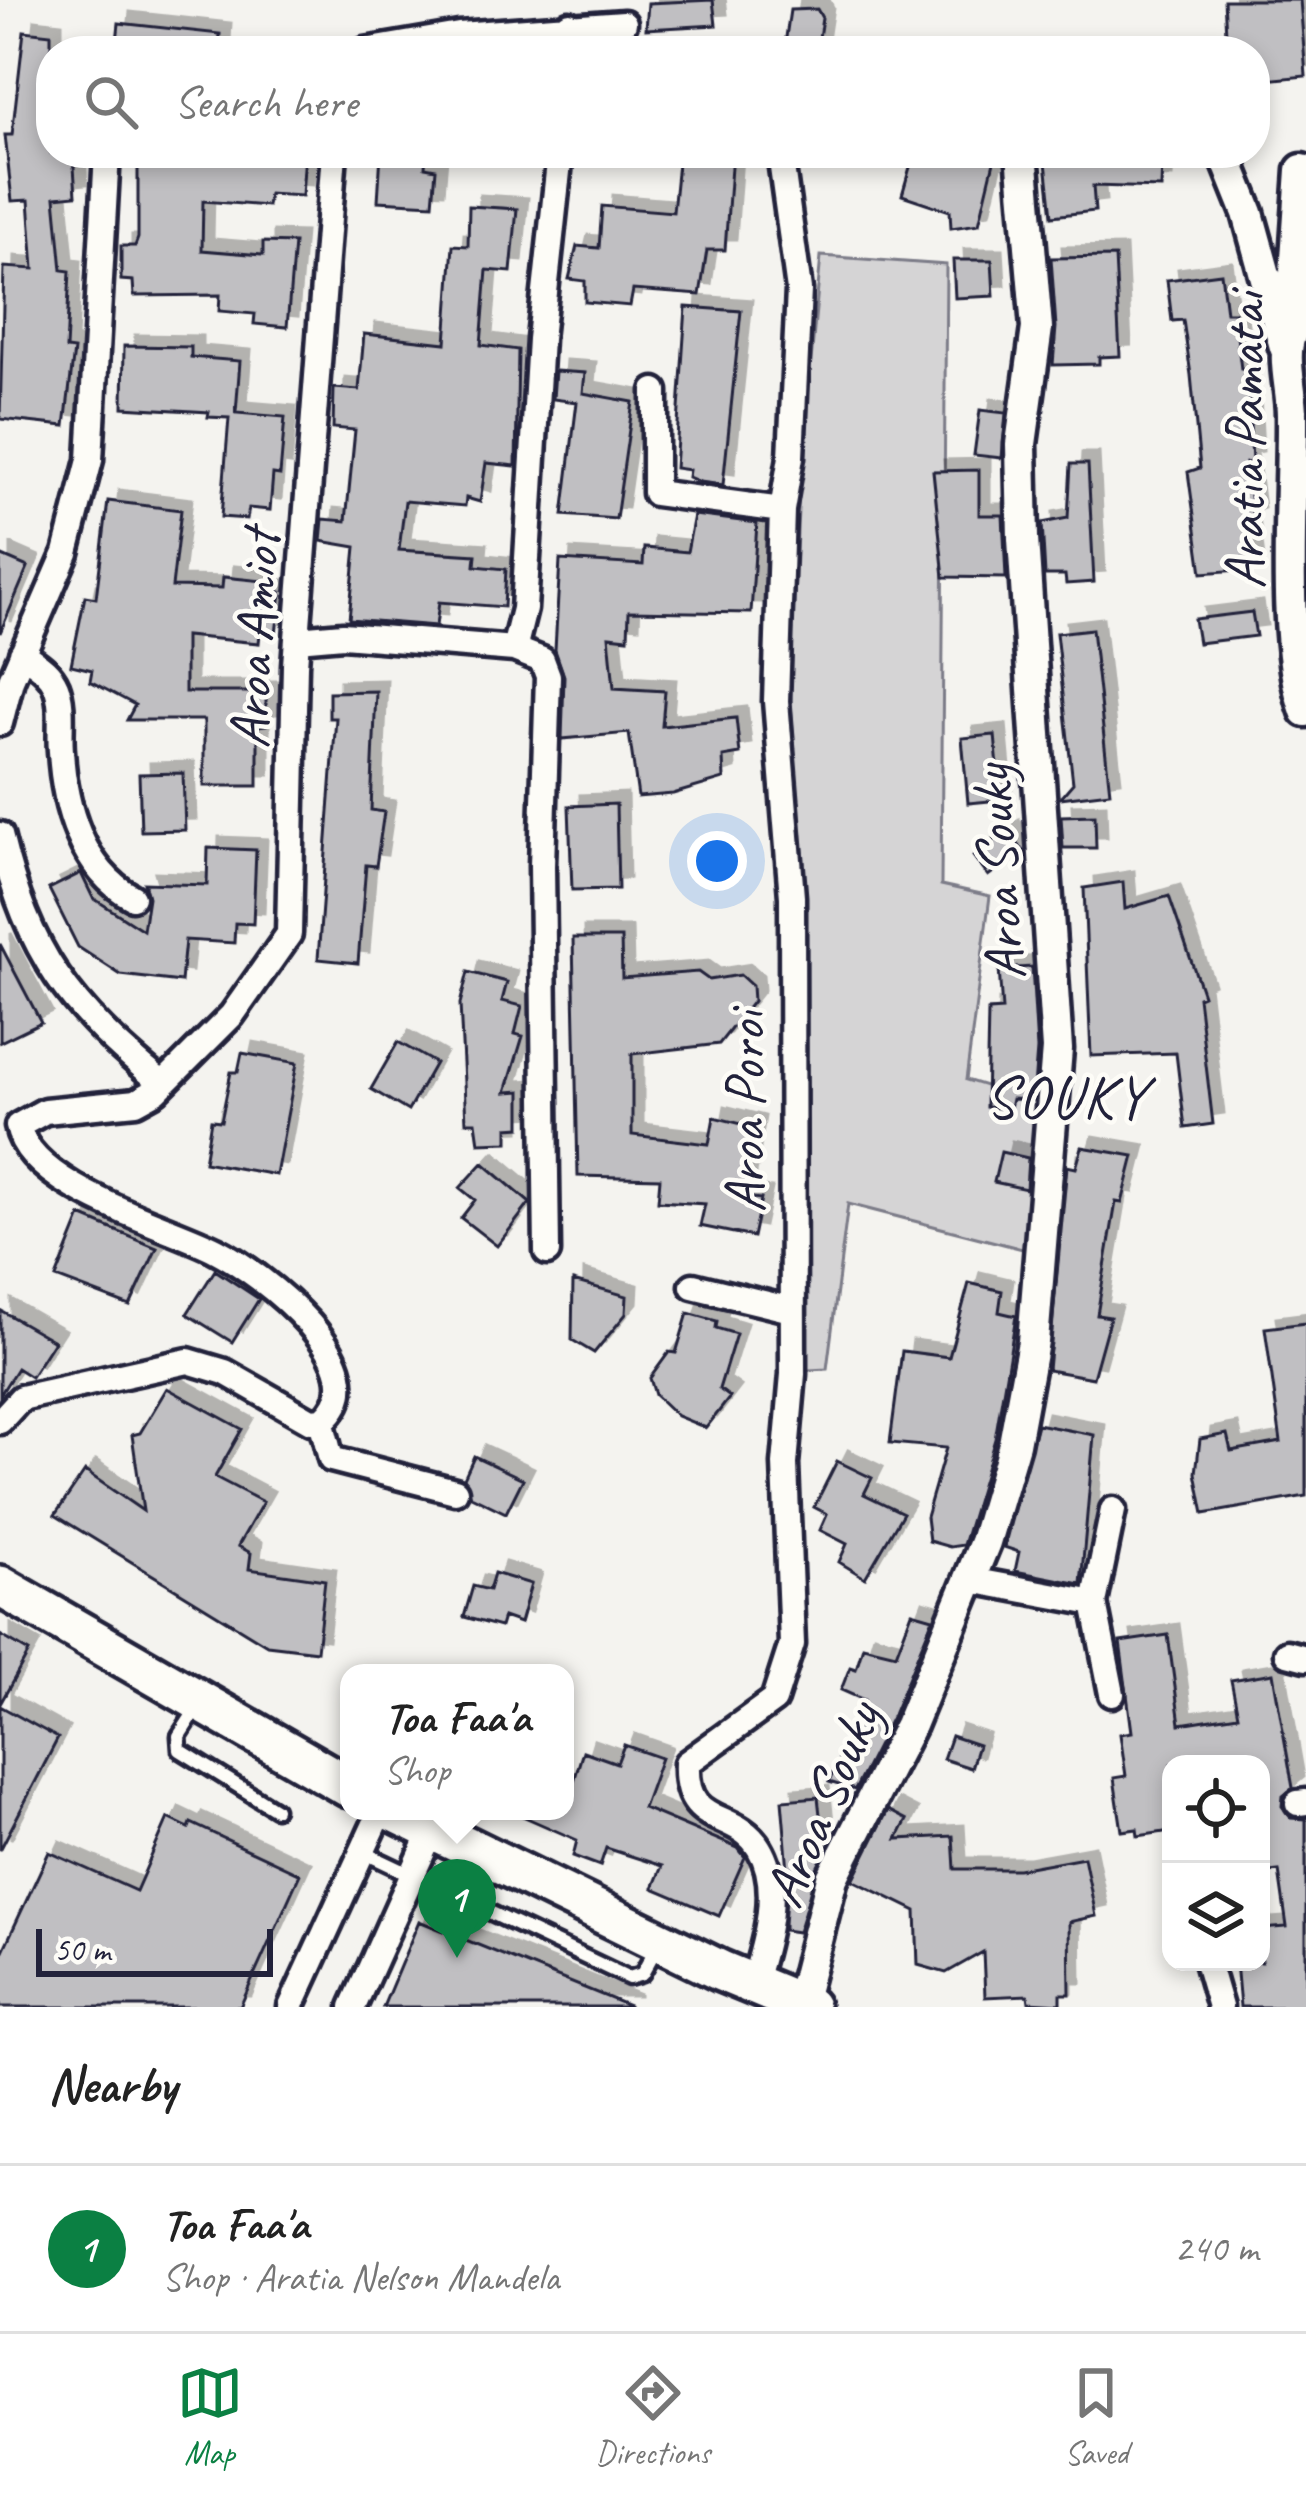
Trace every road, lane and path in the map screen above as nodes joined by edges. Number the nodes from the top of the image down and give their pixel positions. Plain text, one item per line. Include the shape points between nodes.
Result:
1 (624, 23) dead end
2 (569, 24) junction
3 (478, 36) edge
4 (568, 36) edge
5 (106, 168) edge
6 (333, 168) edge
7 (558, 168) edge
8 (782, 168) edge
9 (1023, 168) edge
10 (1230, 168) edge
11 (1302, 170) dead end
12 (1285, 347) junction
13 (655, 391) dead end
14 (782, 510) junction
15 (298, 639) junction
16 (514, 649) junction
17 (22, 653) junction
18 (1306, 711) edge
19 (0, 723) edge
20 (0, 835) edge
21 (132, 897) dead end
22 (164, 1084) junction
23 (548, 1252) dead end
24 (692, 1286) dead end
25 (792, 1310) junction
26 (321, 1420) junction
27 (0, 1421) edge
28 (454, 1491) dead end
29 (1113, 1510) dead end
30 (971, 1580) junction
31 (0, 1586) edge
32 (1094, 1603) junction
33 (1112, 1694) dead end
34 (201, 1702) junction
35 (340, 1781) edge
36 (274, 1809) dead end
37 (377, 1820) edge
38 (411, 1820) edge
39 (432, 1831) junction
40 (364, 1852) junction
41 (411, 1876) junction
42 (659, 1941) junction
43 (1210, 1971) edge
44 (753, 1984) junction
45 (804, 2006) edge
46 (291, 2007) edge
47 (353, 2007) edge
48 (1220, 2007) edge

1 - 2 street
2 - 3 street
2 - 4 street
5 - 17 street via 92,445 65,553
6 - 15 street, Aroa Amiot
7 - 16 street via 524,609
8 - 14 street, Aroa Poroi via 799,290
9 - 30 street, Aroa Souky via 1037,328 1021,444 1023,539 1058,1049 1025,1394
10 - 12 street
11 - 12 street, Aratia Pamatai
12 - 18 street, Aratia Pamatai via 1294,656
13 - 14 street via 655,493
14 - 25 street, Aroa Poroi via 776,701 792,897
15 - 16 street via 343,635
15 - 22 street, Aroa Amiot via 289,934 232,1015
16 - 23 street via 542,661 548,676
17 - 19 street
17 - 21 street via 57,689 62,773 88,858
20 - 22 street via 16,894 68,994 104,1036
22 - 26 street, Aroa Amiot via 136,1102 23,1119 20,1136 54,1173 263,1279 327,1346 338,1369 339,1400
24 - 25 street
25 - 44 street, Aroa Poroi via 788,1661 774,1700 687,1763 689,1795 758,1844 765,1861 769,1930
26 - 27 street via 299,1417 225,1372 188,1361 21,1398
26 - 28 street via 332,1459
29 - 32 street
30 - 32 street
30 - 45 street, Aroa Souky via 910,1725 832,1878
31 - 34 main road
32 - 33 street
34 - 35 main road
34 - 36 lane via 179,1736 180,1750
37 - 40 street
38 - 39 main road
39 - 41 street
39 - 42 main road
40 - 41 lane
40 - 46 street
41 - 42 lane via 629,1978 642,1974
41 - 47 street
42 - 44 main road
43 - 48 street
44 - 45 main road

